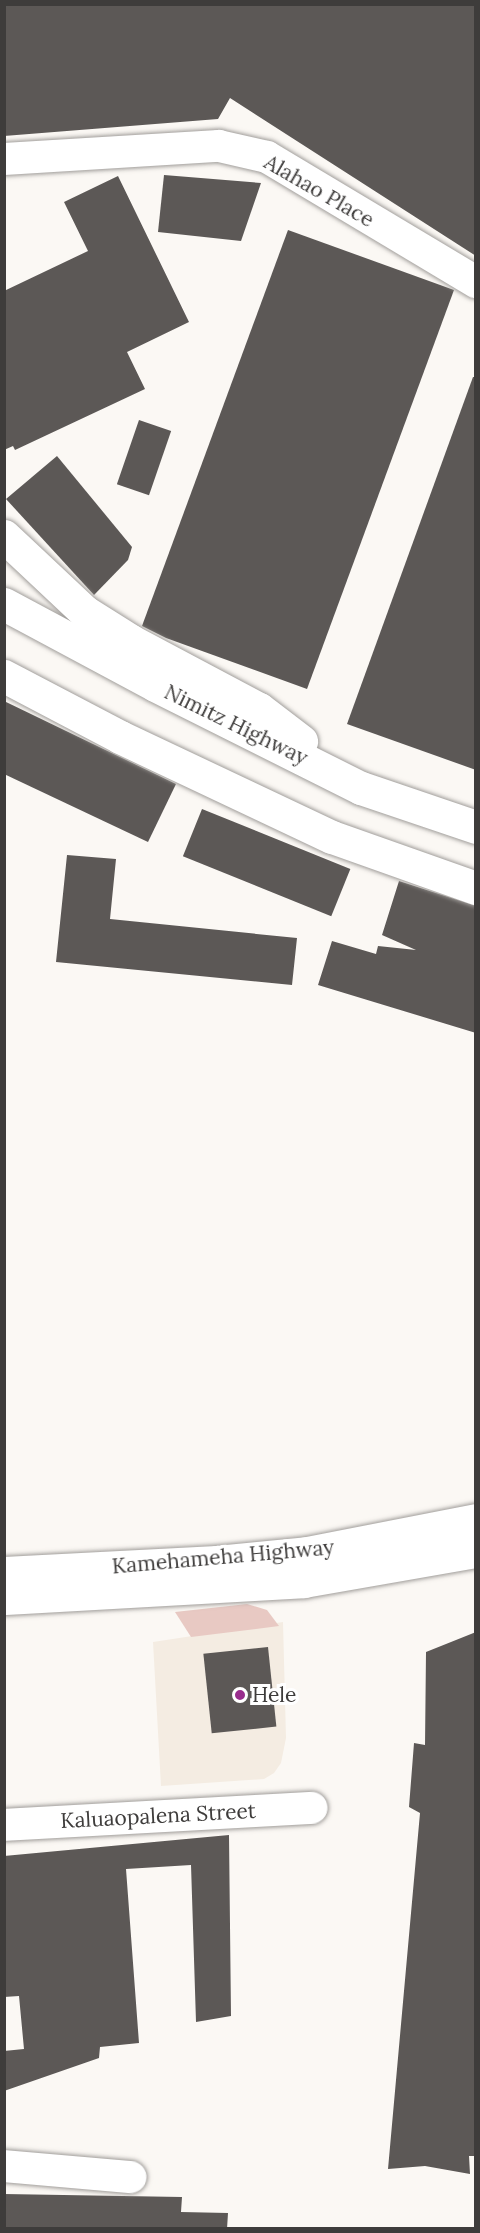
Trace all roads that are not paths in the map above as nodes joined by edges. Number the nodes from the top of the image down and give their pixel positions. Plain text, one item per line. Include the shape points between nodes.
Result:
1 (4, 159) edge
2 (476, 282) edge
3 (4, 536) edge
4 (4, 604) edge
5 (4, 676) edge
6 (361, 788) junction
7 (476, 827) edge
8 (476, 888) edge
9 (476, 1520) edge
10 (476, 1551) edge
11 (4, 1573) edge
12 (4, 1598) edge
13 (312, 1808) dead end
14 (4, 1825) edge
15 (4, 2166) edge
16 (131, 2177) dead end

1 - 2 street, Alahao Place via 219,146 267,157
3 - 6 main road via 85,612 259,709
4 - 6 main road, Nimitz Highway
5 - 8 main road via 120,737 333,837
6 - 7 main road, Nimitz Highway
9 - 11 main road, Kamehameha Highway via 307,1552 217,1562
10 - 12 main road, Kamehameha Highway via 304,1581
13 - 14 street, Kaluaopalena Street
15 - 16 street

